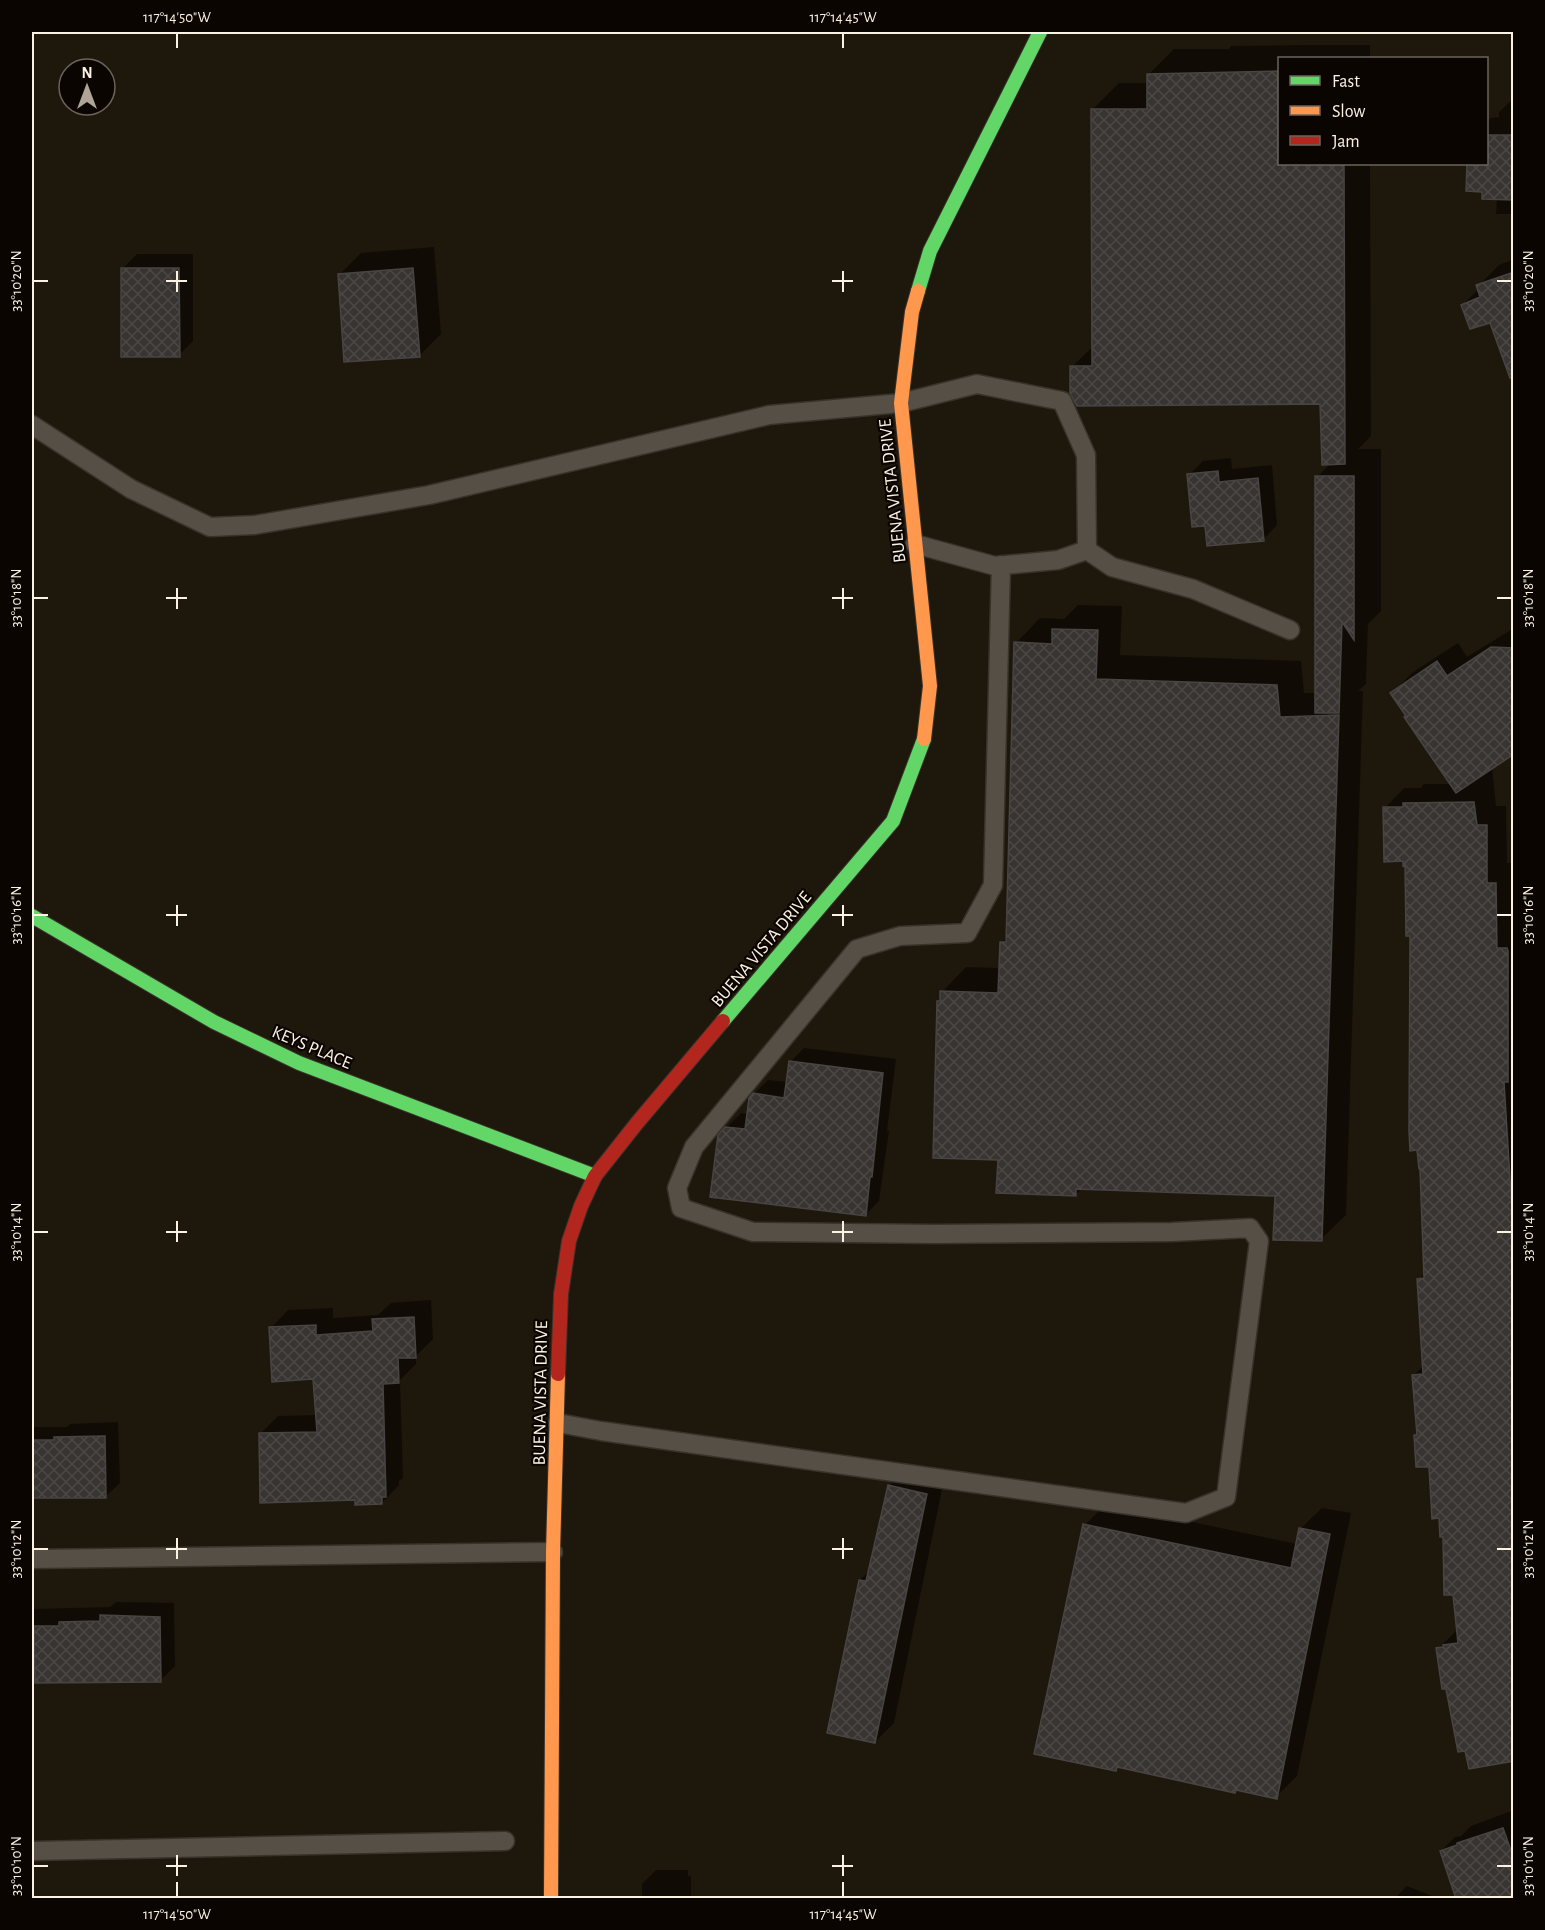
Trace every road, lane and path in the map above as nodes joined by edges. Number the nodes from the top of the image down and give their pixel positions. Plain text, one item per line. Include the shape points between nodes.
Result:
1 (1040, 32) edge
2 (901, 403) junction
3 (32, 425) edge
4 (915, 544) junction
5 (1087, 550) junction
6 (1001, 565) junction
7 (1290, 630) dead end
8 (32, 916) edge
9 (595, 1176) junction
10 (558, 1423) junction
11 (553, 1552) junction
12 (32, 1559) edge
13 (505, 1841) dead end
14 (32, 1851) edge
15 (551, 1899) edge

1 - 2 street, BUENA VISTA DRIVE via 930,251 912,312
2 - 3 lane via 769,415 429,495 255,525 210,527 131,489
2 - 4 street, BUENA VISTA DRIVE
2 - 5 lane via 977,384 1062,401 1086,455
4 - 6 lane
4 - 9 street, BUENA VISTA DRIVE via 930,695 926,734 893,821
5 - 6 lane via 1058,560
5 - 7 lane via 1112,567 1193,589
6 - 10 lane via 993,885 967,933 900,936 857,949 694,1147 677,1188 681,1208 753,1232 959,1234 1250,1228 1259,1241 1226,1497 1186,1513
8 - 9 street, KEYS PLACE via 214,1022 298,1063
9 - 10 street, BUENA VISTA DRIVE via 569,1241 562,1283
10 - 11 street, BUENA VISTA DRIVE
11 - 12 lane
11 - 15 street, BUENA VISTA DRIVE
13 - 14 lane

